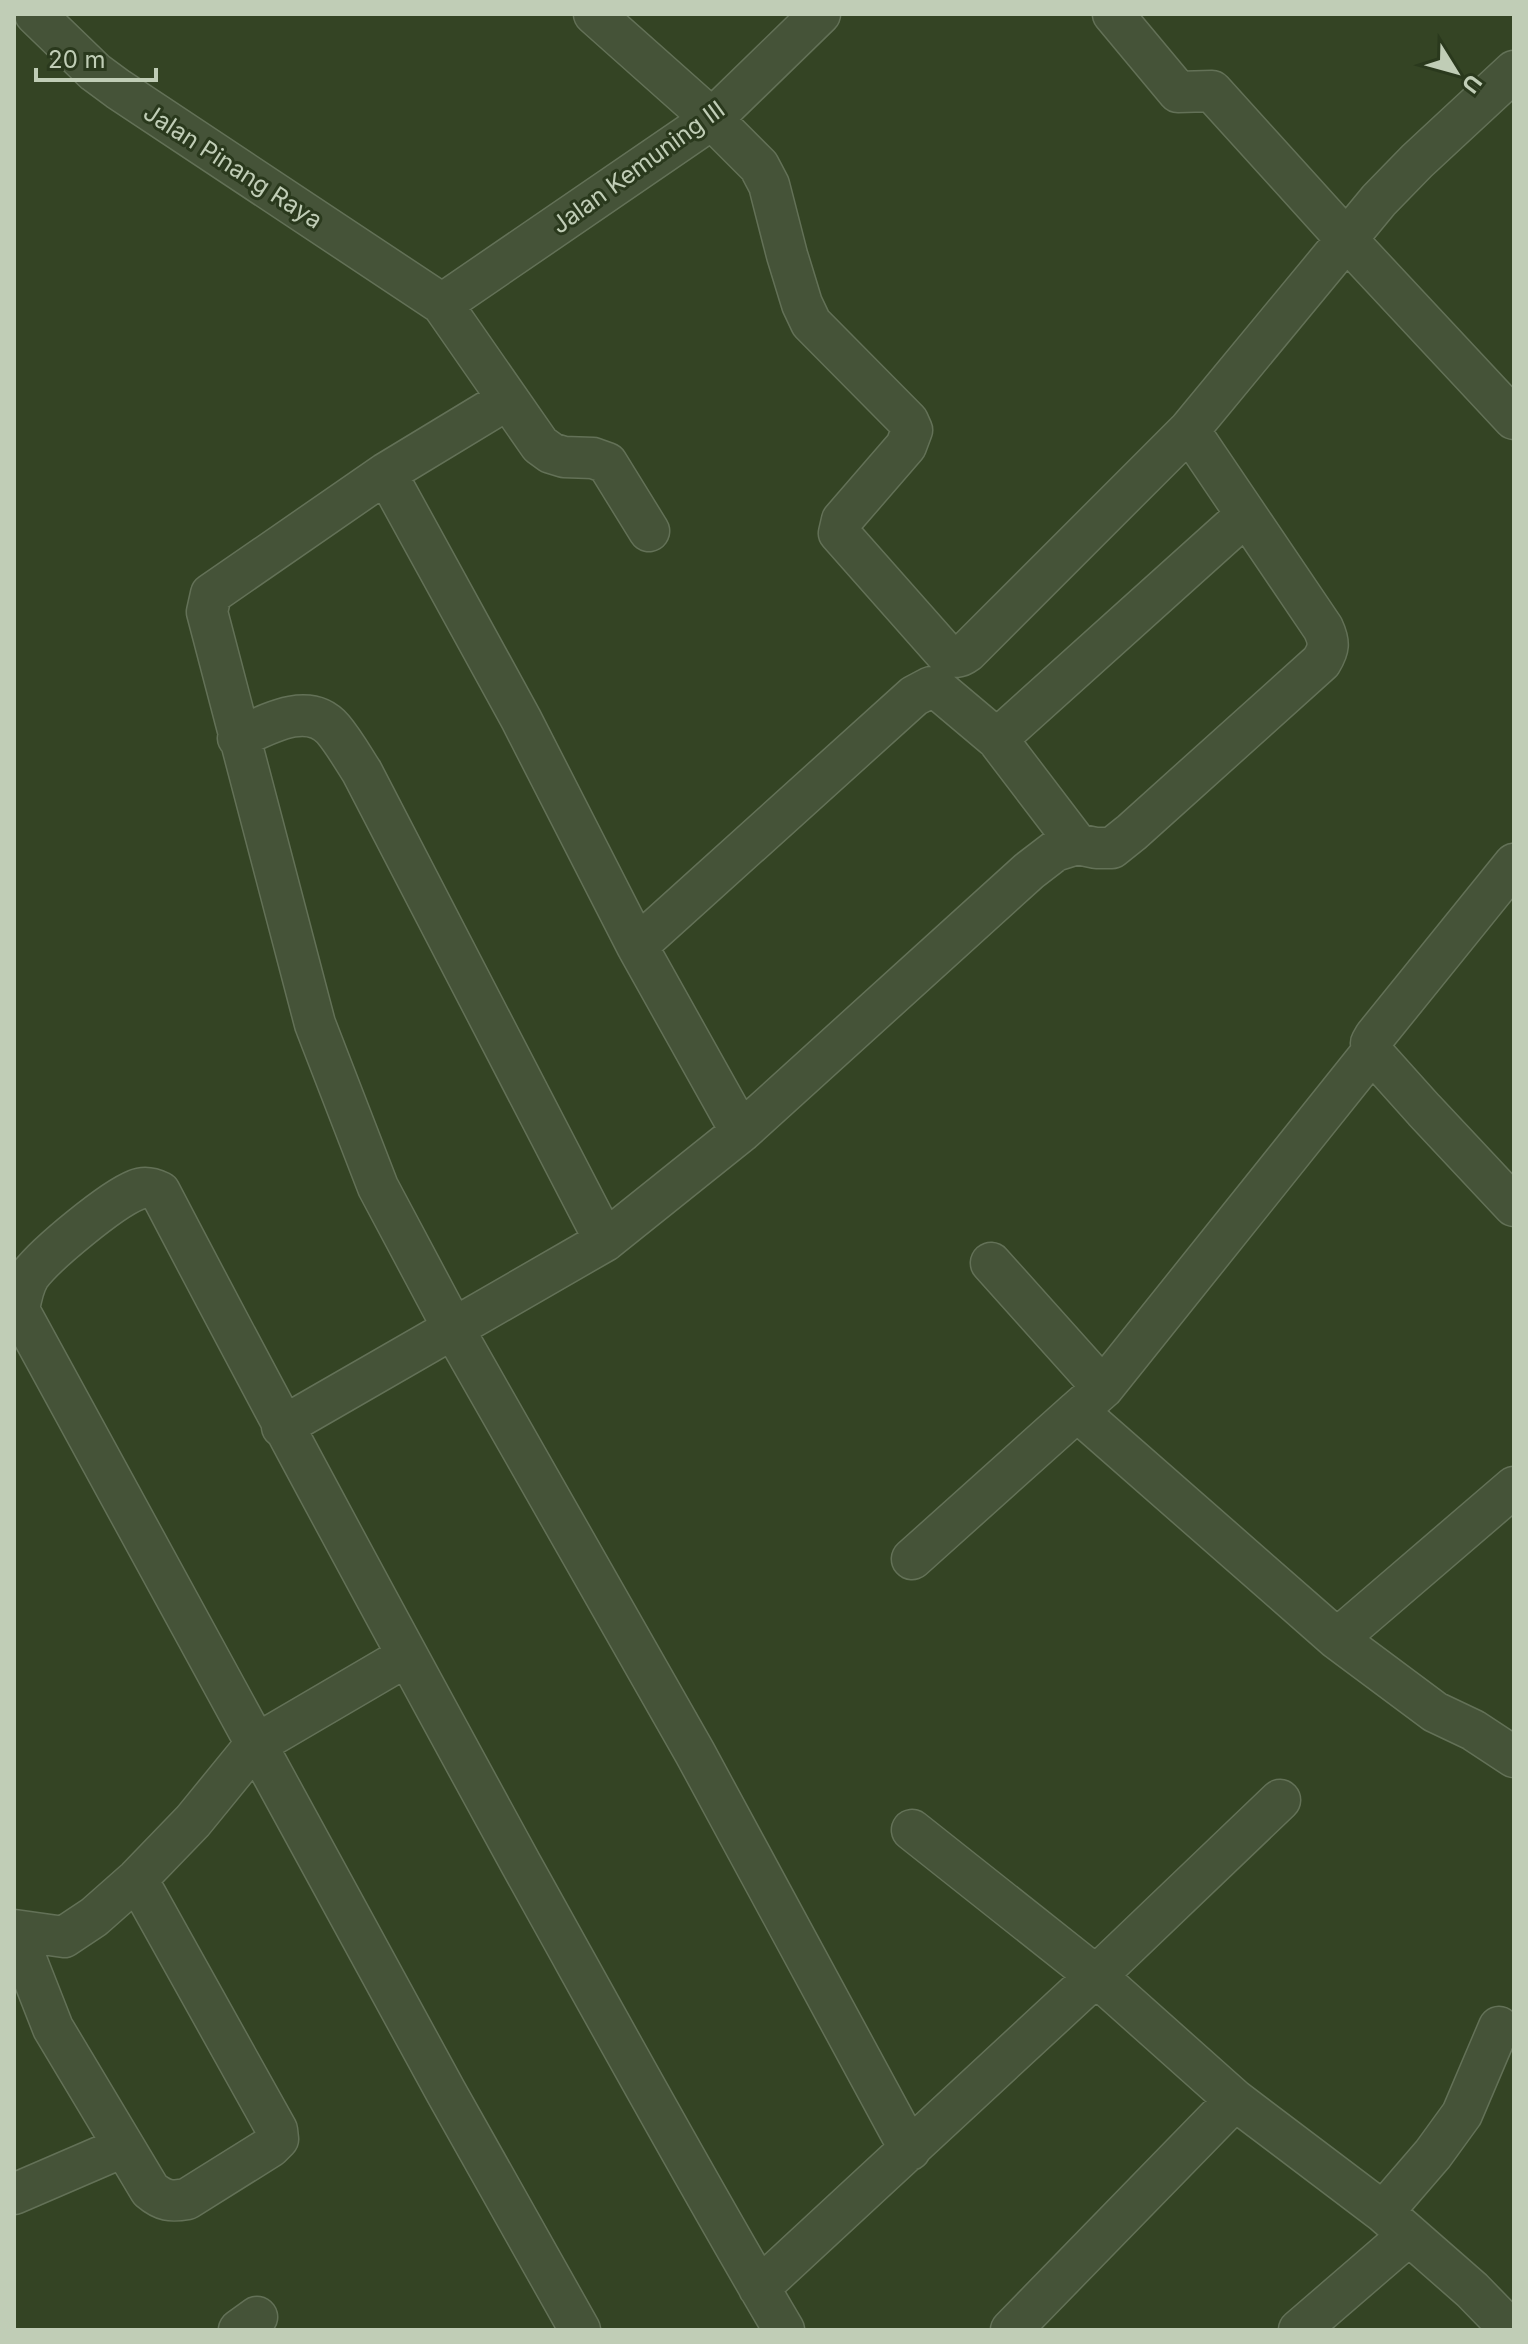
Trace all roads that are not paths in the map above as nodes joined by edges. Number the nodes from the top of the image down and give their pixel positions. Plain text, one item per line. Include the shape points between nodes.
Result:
1 (35, 14) edge
2 (594, 14) edge
3 (820, 14) edge
4 (1113, 14) edge
5 (1514, 71) edge
6 (712, 119) junction
7 (1346, 239) junction
8 (442, 304) junction
9 (508, 399) junction
10 (1514, 419) edge
11 (1189, 430) junction
12 (386, 473) junction
13 (1236, 524) dead end
14 (649, 531) dead end
15 (238, 738) junction
16 (997, 739) junction
17 (1077, 844) junction
18 (1514, 864) edge
19 (637, 946) junction
20 (1372, 1052) junction
21 (741, 1132) junction
22 (1514, 1206) edge
23 (605, 1241) junction
24 (991, 1263) dead end
25 (453, 1328) junction
26 (1090, 1399) junction
27 (282, 1427) junction
28 (1514, 1487) edge
29 (912, 1559) dead end
30 (1337, 1639) junction
31 (407, 1656) junction
32 (255, 1745) junction
33 (1514, 1757) edge
34 (1280, 1800) dead end
35 (912, 1830) dead end
36 (137, 1879) junction
37 (14, 1931) edge
38 (1096, 1976) junction
39 (1499, 2027) dead end
40 (1235, 2100) junction
41 (123, 2147) junction
42 (910, 2150) junction
43 (14, 2194) edge
44 (1396, 2223) junction
45 (759, 2288) junction
46 (580, 2330) edge
47 (784, 2330) edge
48 (1011, 2330) edge
49 (1299, 2330) edge
50 (1511, 2330) edge

1 - 8 street, Jalan Pinang Raya via 118,89
2 - 6 street
3 - 6 street, Jalan Kemuning III
4 - 7 street via 1178,92 1212,91
5 - 7 street via 1417,161
6 - 8 street, Jalan Kemuning III
6 - 11 street via 759,166 769,185 811,323 912,430 906,446 842,520 839,533 946,654 958,658 967,652
7 - 10 street
7 - 11 street
8 - 9 street
9 - 12 street
9 - 14 street via 551,453 607,463
11 - 17 street via 1323,628 1328,651 1112,848
12 - 15 street via 211,594 207,612
12 - 19 street
13 - 16 street
15 - 23 street via 304,715 333,729 362,772
15 - 25 street via 315,1024 378,1187
16 - 17 street
16 - 19 street via 940,691 923,690
17 - 21 street via 1055,851 1029,871
18 - 20 street via 1375,1036
19 - 21 street
20 - 22 street
20 - 26 street
21 - 23 street
23 - 25 street
24 - 26 street
25 - 27 street
25 - 42 street via 695,1753
26 - 29 street
26 - 30 street
27 - 31 street
27 - 32 street via 160,1192 138,1189 110,1205 30,1276 19,1310
28 - 30 street
30 - 33 street via 1435,1712
31 - 32 street
31 - 45 street
32 - 36 street
32 - 46 street
34 - 38 street
35 - 38 street
36 - 37 street via 64,1937
36 - 41 street via 278,2139 187,2199 171,2202 150,2190
37 - 41 street via 53,2028
38 - 40 street
38 - 42 street
39 - 44 street via 1462,2114 1433,2154
40 - 44 street
40 - 48 street
41 - 43 street
42 - 45 street
44 - 49 street
44 - 50 street
45 - 47 street

